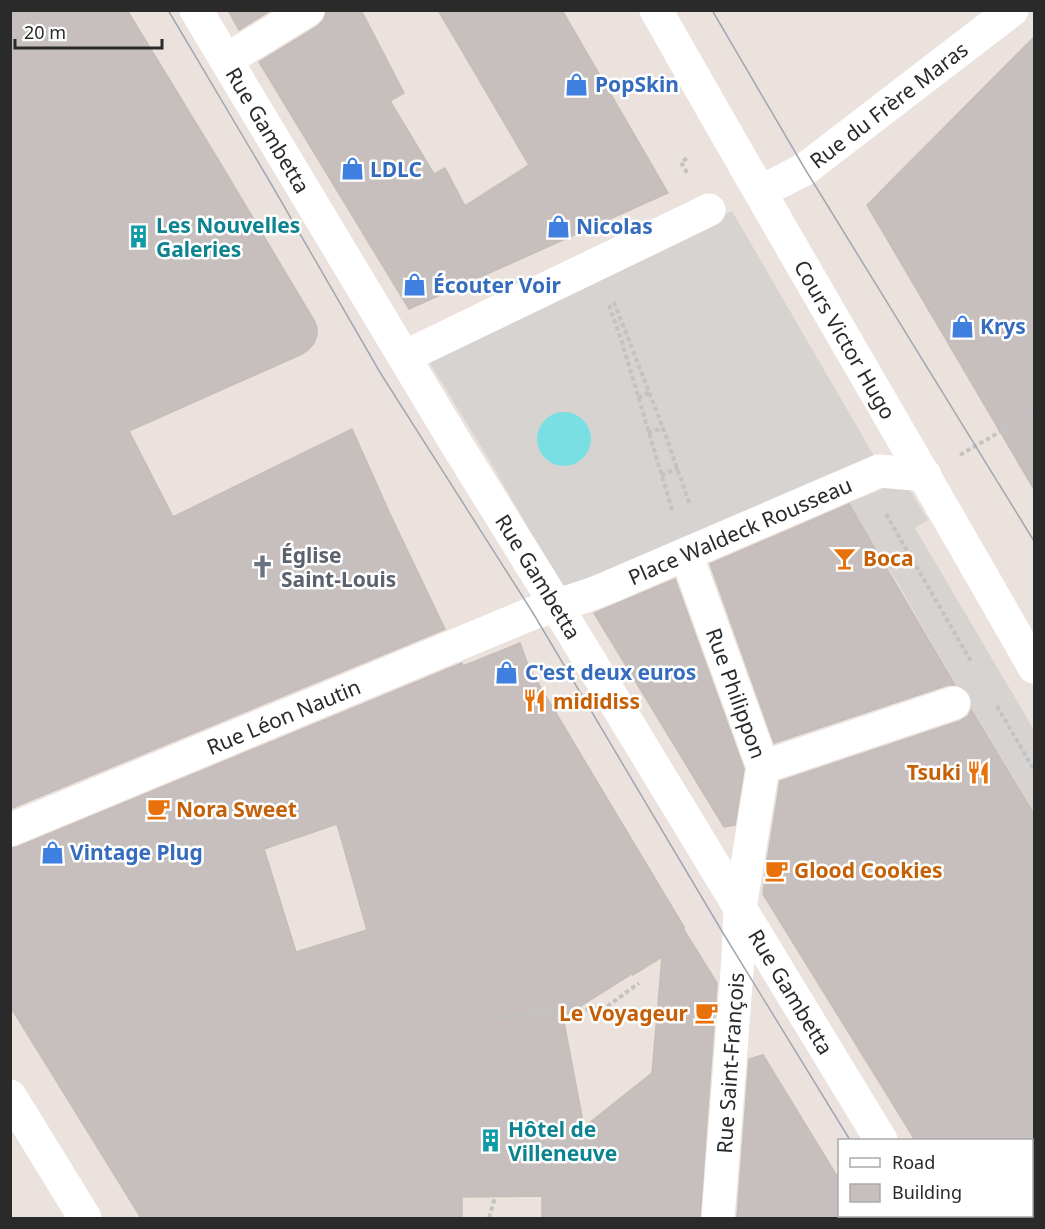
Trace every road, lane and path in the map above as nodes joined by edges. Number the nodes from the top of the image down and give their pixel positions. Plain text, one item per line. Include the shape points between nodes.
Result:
1 (196, 10) edge
2 (308, 10) edge
3 (656, 10) edge
4 (1012, 10) edge
5 (226, 60) junction
6 (760, 192) junction
7 (709, 210) dead end
8 (595, 264) junction
9 (628, 337) junction
10 (621, 339) junction
11 (404, 357) junction
12 (650, 392) junction
13 (638, 398) junction
14 (1035, 412) edge
15 (663, 428) junction
16 (648, 433) junction
17 (998, 433) dead end
18 (678, 468) junction
19 (661, 475) junction
20 (925, 475) junction
21 (864, 477) junction
22 (692, 510) dead end
23 (686, 554) junction
24 (557, 606) junction
25 (1035, 667) edge
26 (975, 668) dead end
27 (993, 698) dead end
28 (954, 703) dead end
29 (763, 767) junction
30 (1035, 770) edge
31 (10, 830) edge
32 (740, 908) junction
33 (639, 983) dead end
34 (490, 1085) dead end
35 (10, 1096) edge
36 (880, 1139) edge
37 (495, 1197) dead end
38 (85, 1218) edge
39 (489, 1218) edge
40 (718, 1218) edge

1 - 5 street, Rue Gambetta
2 - 5 street
3 - 6 street, Cours Victor Hugo
4 - 6 street, Rue du Frère Maras via 805,169
5 - 11 street, Rue Gambetta
6 - 20 street, Cours Victor Hugo
7 - 8 street
8 - 9 path
8 - 10 path
8 - 11 street
9 - 10 path
9 - 12 path
10 - 13 path
11 - 24 street, Rue Gambetta
12 - 13 path
12 - 15 path
13 - 16 path
14 - 17 path
15 - 16 path
15 - 18 path
16 - 19 path
18 - 19 path
18 - 22 path
19 - 23 path
20 - 21 street, Place Waldeck Rousseau via 879,471
20 - 25 street, Cours Victor Hugo
21 - 23 street, Place Waldeck Rousseau
21 - 26 path
23 - 24 street, Place Waldeck Rousseau
23 - 29 street, Rue Philippon
24 - 31 street, Rue Léon Nautin
24 - 32 street, Rue Gambetta
27 - 30 path
28 - 29 street
29 - 32 street, Rue Philippon
32 - 36 street, Rue Gambetta
32 - 40 street, Rue Saint-François
33 - 34 path via 605,1008 486,1020
35 - 38 street
37 - 39 path

